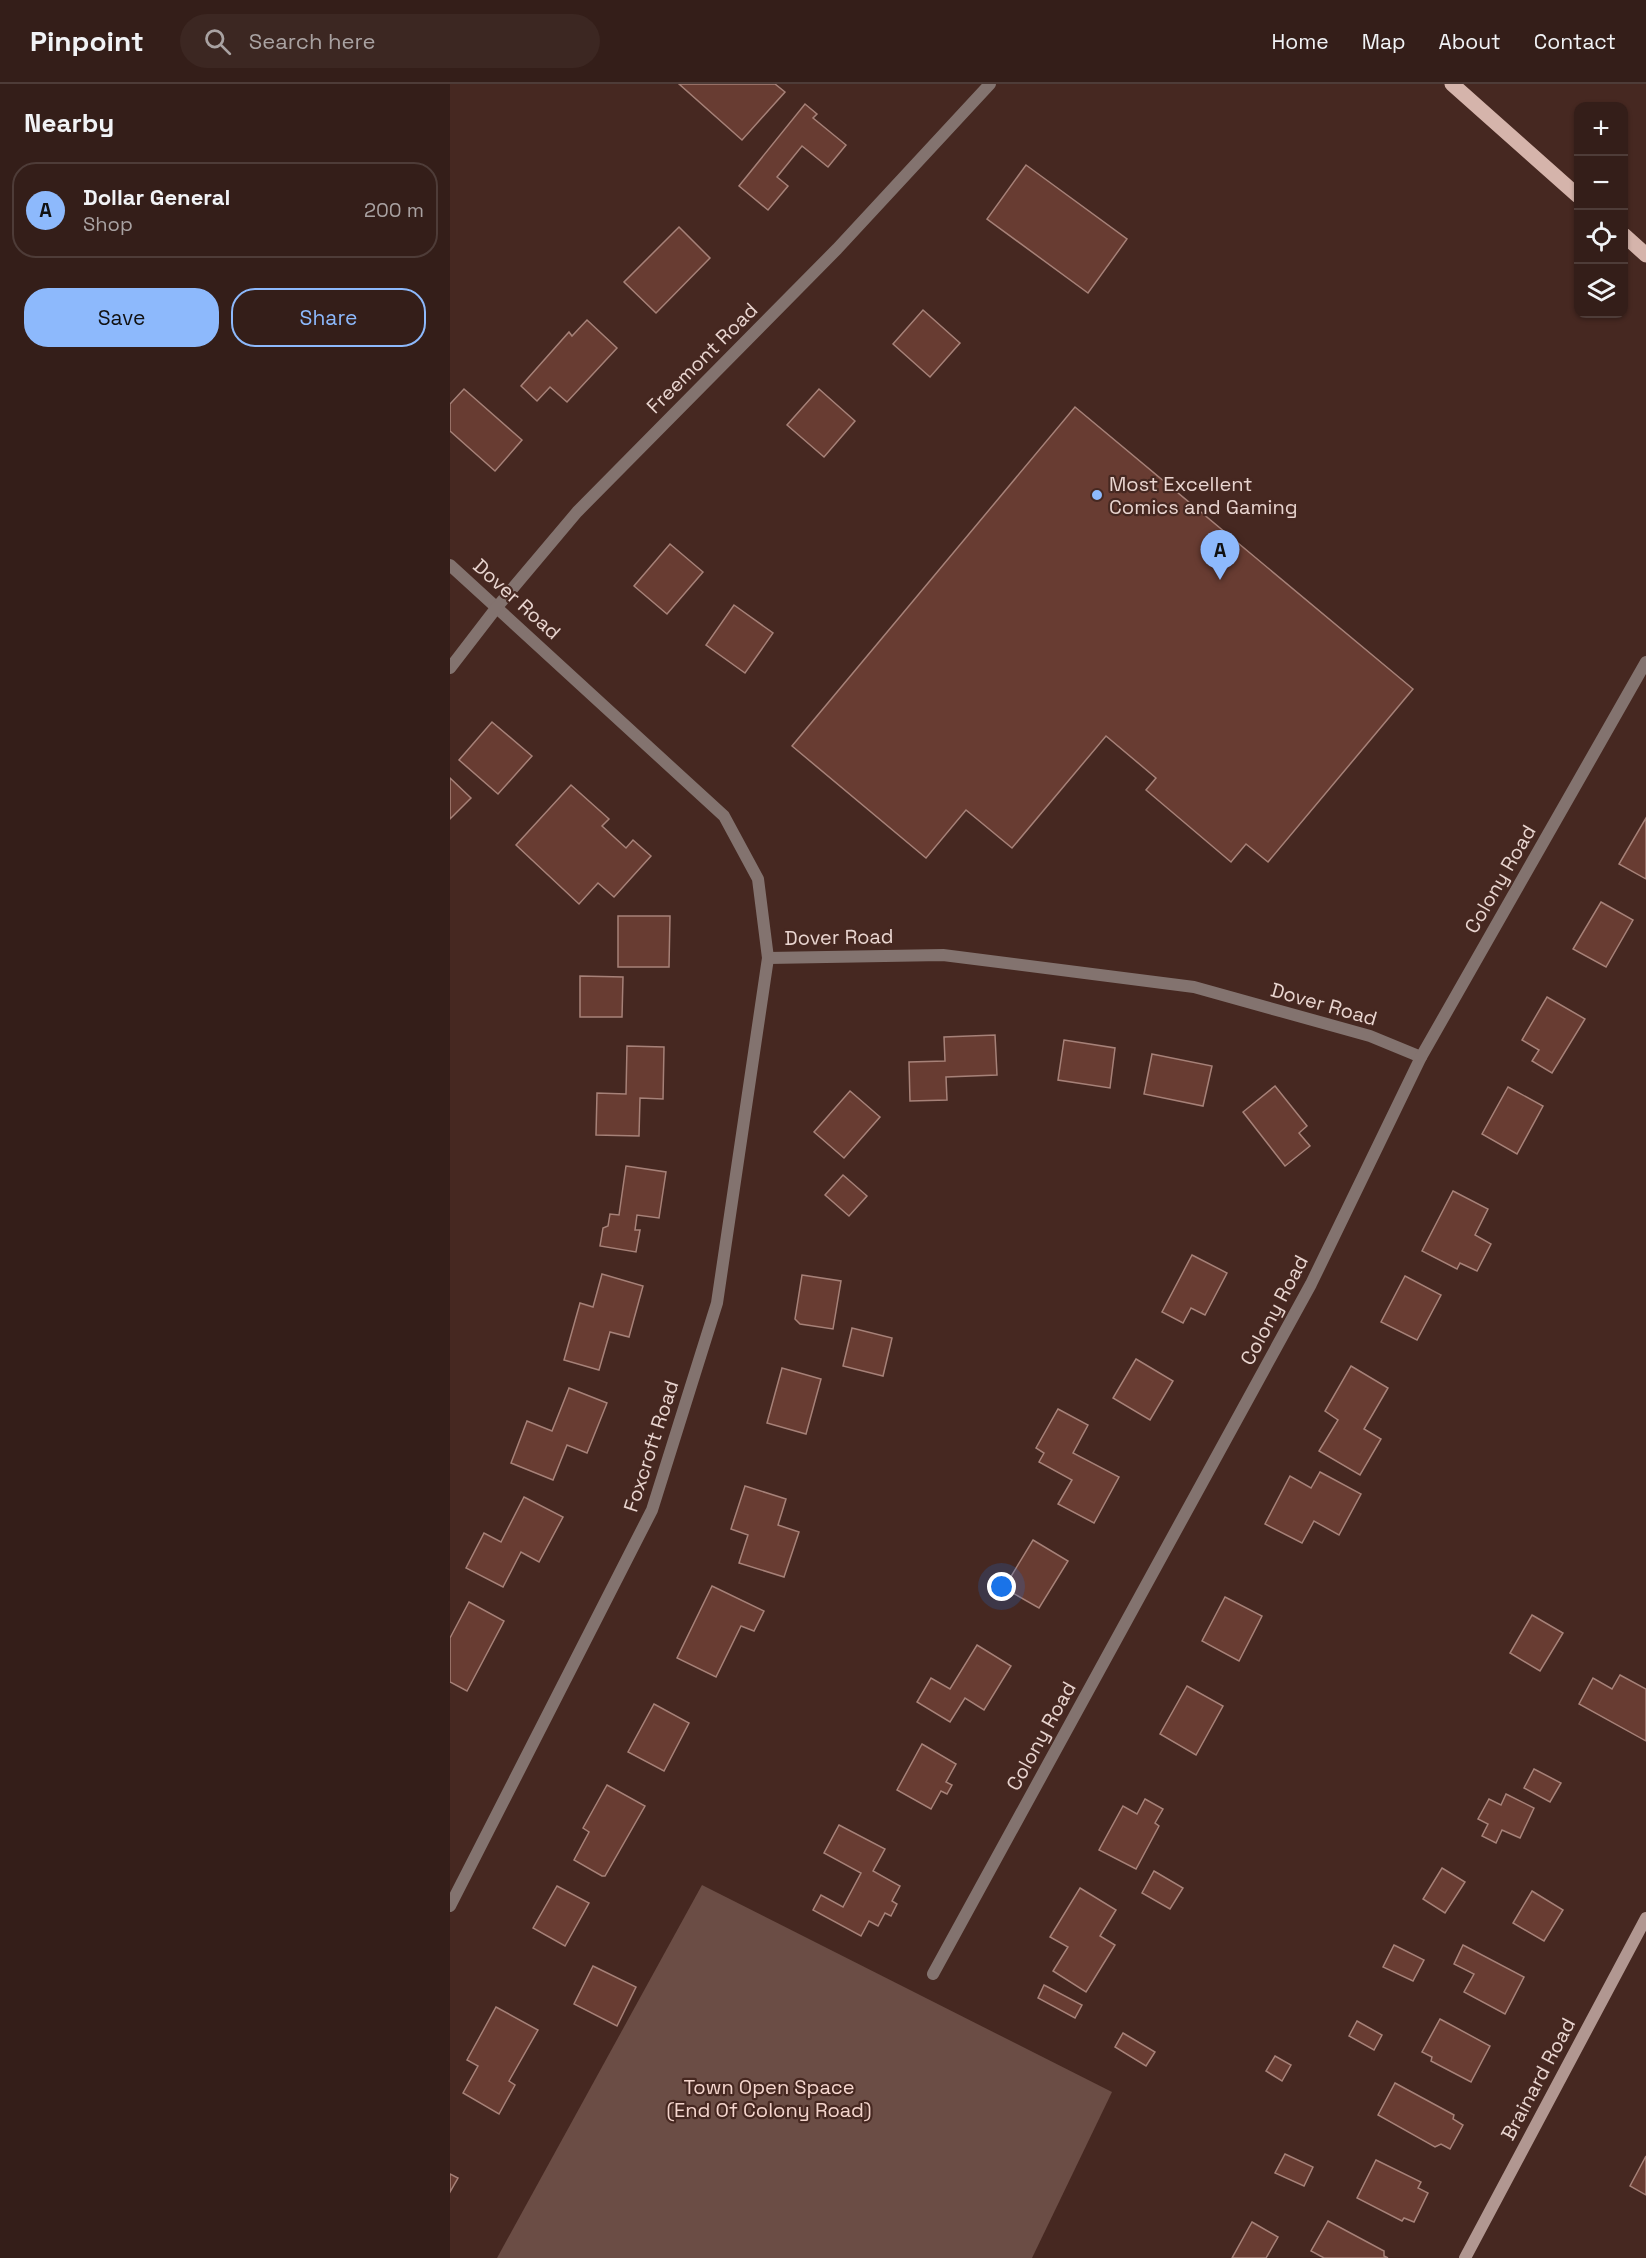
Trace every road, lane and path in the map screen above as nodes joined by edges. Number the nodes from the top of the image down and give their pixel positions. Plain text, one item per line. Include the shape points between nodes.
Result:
1 (990, 84) edge
2 (1452, 84) edge
3 (1574, 192) edge
4 (1628, 240) edge
5 (1646, 255) edge
6 (450, 565) edge
7 (497, 607) junction
8 (1646, 662) edge
9 (450, 668) edge
10 (768, 958) junction
11 (1421, 1057) junction
12 (450, 1906) edge
13 (1646, 1918) edge
14 (933, 1974) dead end
15 (1465, 2258) edge

1 - 7 street, Freemont Road via 837,249 577,513
2 - 3 main road
4 - 5 main road
6 - 7 street, Dover Road
7 - 9 street, Freemont Road
7 - 10 street, Dover Road via 724,816 758,879
8 - 11 street, Colony Road
10 - 11 street, Dover Road via 943,955 1194,987 1370,1036
10 - 12 street, Foxcroft Road via 717,1302 652,1510
11 - 14 street, Colony Road via 1311,1284
13 - 15 main road, Brainard Road

